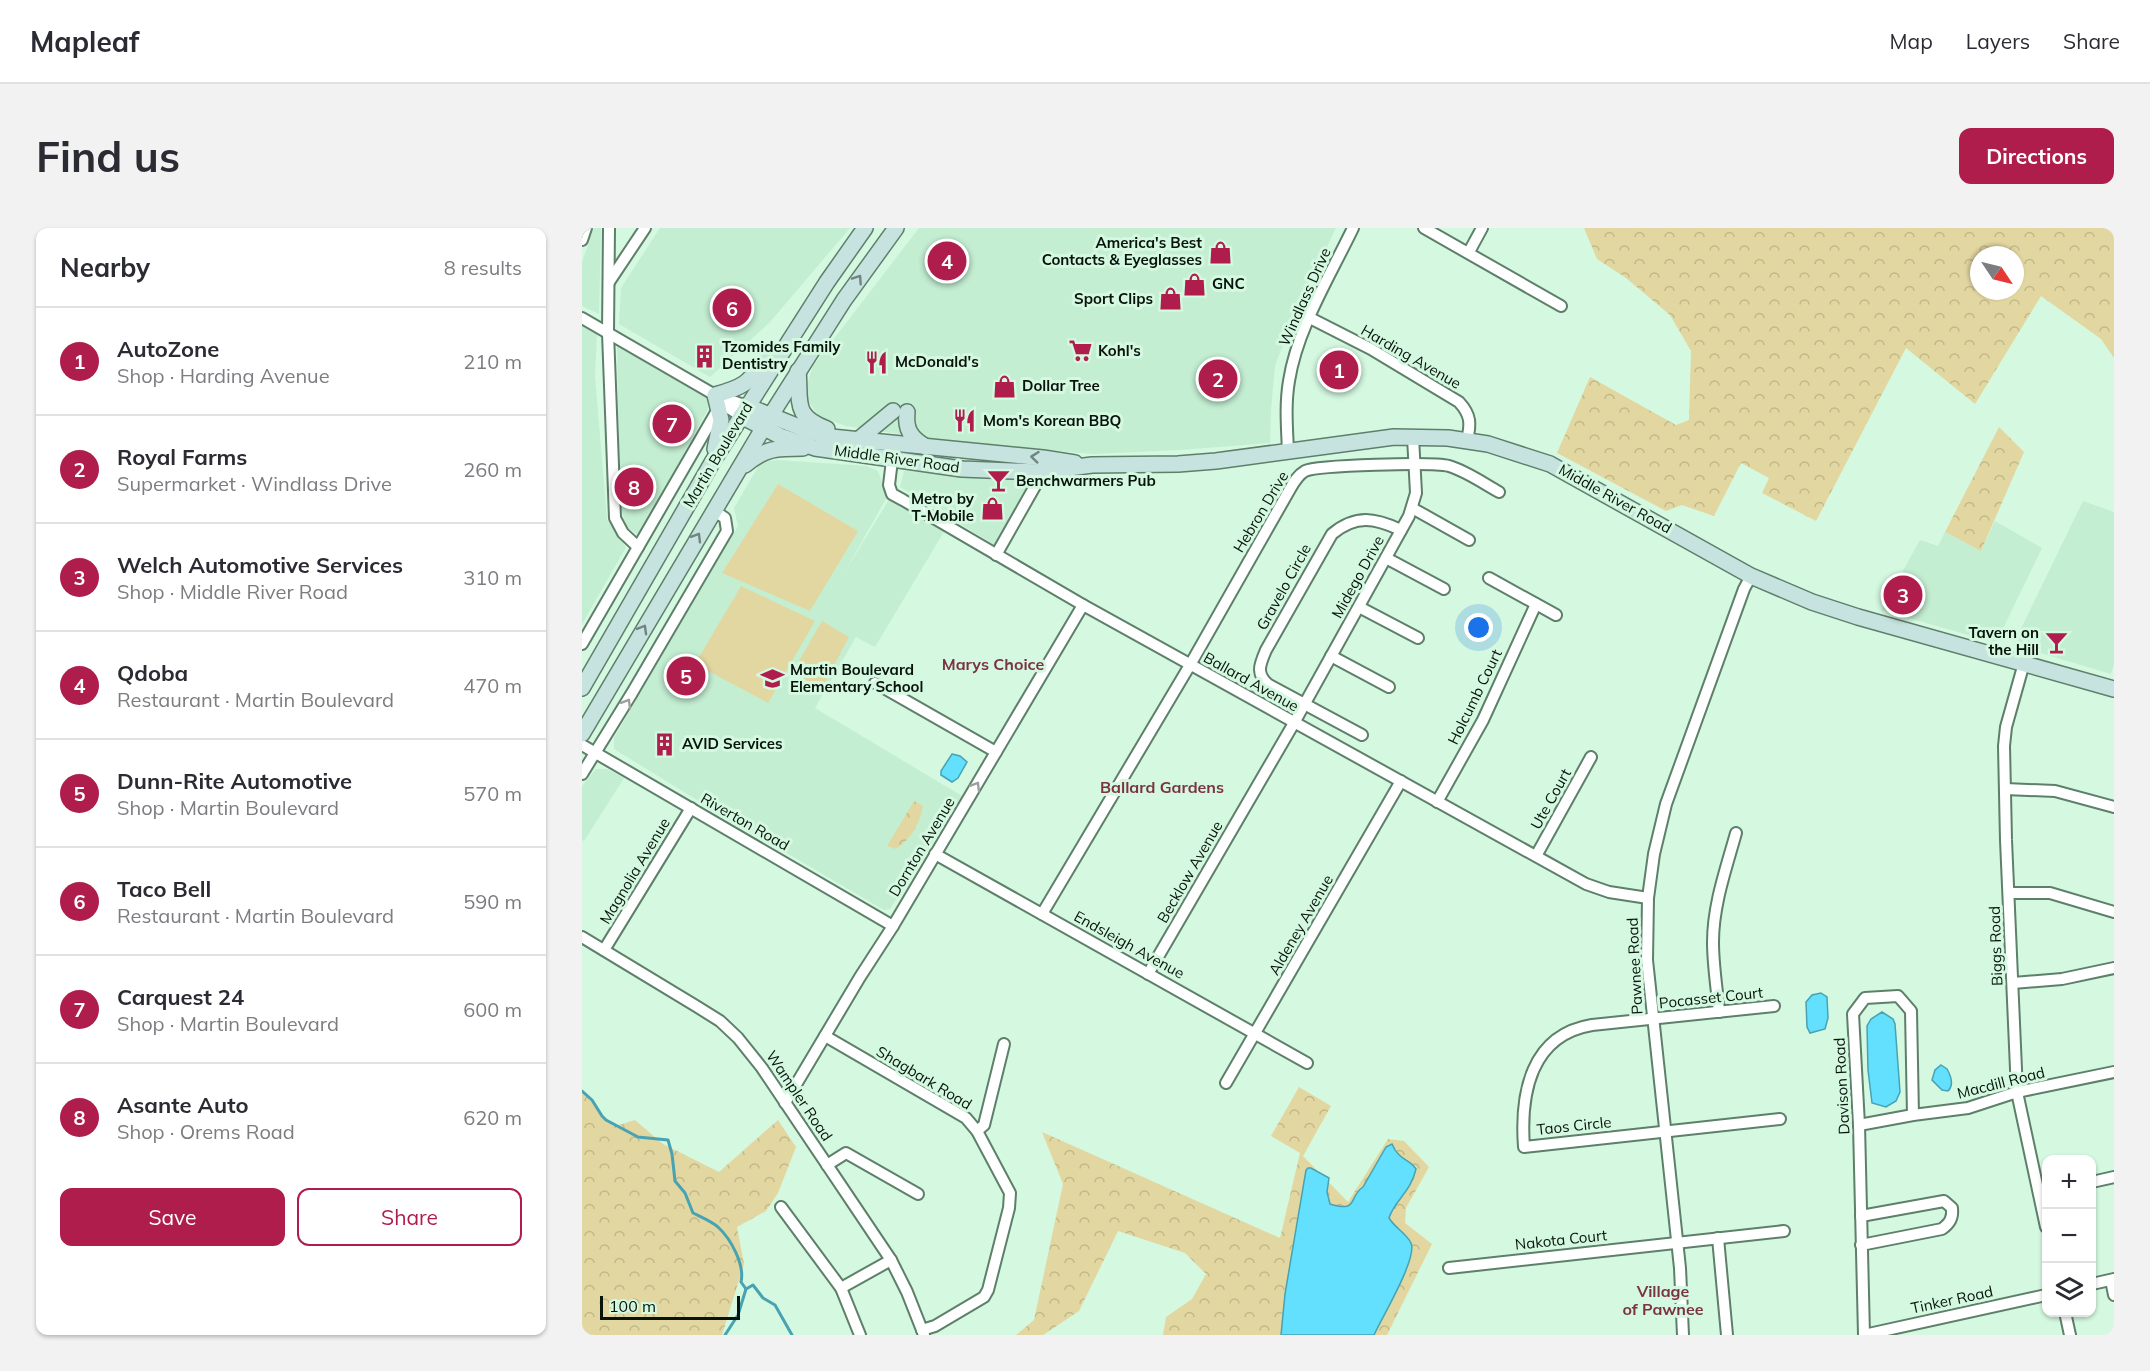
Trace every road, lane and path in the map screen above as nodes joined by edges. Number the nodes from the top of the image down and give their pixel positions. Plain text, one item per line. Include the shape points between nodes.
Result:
1 (586, 228) edge
2 (609, 228) edge
3 (645, 228) edge
4 (865, 228) edge
5 (896, 228) edge
6 (1353, 228) edge
7 (1424, 228) edge
8 (1482, 228) edge
9 (582, 240) edge
10 (1469, 252) junction
11 (609, 282) junction
12 (827, 282) junction
13 (1561, 306) dead end
14 (582, 318) edge
15 (1310, 318) junction
16 (608, 333) junction
17 (798, 371) junction
18 (717, 402) junction
19 (744, 411) junction
20 (767, 421) junction
21 (1413, 437) junction
22 (858, 440) junction
23 (1467, 440) junction
24 (926, 447) junction
25 (815, 448) junction
26 (1288, 451) junction
27 (893, 452) junction
28 (713, 461) junction
29 (1415, 464) junction
30 (1092, 465) junction
31 (1039, 472) junction
32 (734, 475) junction
33 (1498, 492) dead end
34 (1412, 508) junction
35 (719, 514) junction
36 (1401, 530) junction
37 (1469, 540) dead end
38 (638, 547) junction
39 (996, 555) junction
40 (1386, 558) junction
41 (1751, 576) junction
42 (1489, 578) dead end
43 (1444, 589) dead end
44 (1536, 604) junction
45 (1083, 605) junction
46 (1359, 607) junction
47 (1556, 615) dead end
48 (1418, 638) dead end
49 (582, 644) edge
50 (1332, 656) junction
51 (2024, 663) junction
52 (1190, 665) junction
53 (875, 683) dead end
54 (1389, 687) dead end
55 (582, 688) edge
56 (2114, 689) edge
57 (1305, 704) junction
58 (1294, 723) junction
59 (582, 734) edge
60 (1362, 735) dead end
61 (582, 745) edge
62 (996, 752) junction
63 (597, 753) junction
64 (1592, 757) dead end
65 (582, 774) edge
66 (1401, 781) junction
67 (2005, 789) junction
68 (1437, 802) junction
69 (2114, 807) edge
70 (691, 808) junction
71 (1736, 833) dead end
72 (935, 854) junction
73 (1536, 856) junction
74 (2009, 893) junction
75 (1648, 898) junction
76 (2114, 912) edge
77 (1042, 914) junction
78 (893, 926) junction
79 (582, 937) edge
80 (604, 950) junction
81 (2114, 968) edge
82 (1148, 974) junction
83 (2013, 983) junction
84 (1774, 1006) dead end
85 (1719, 1012) junction
86 (1653, 1019) junction
87 (1255, 1034) junction
88 (825, 1036) junction
89 (1004, 1044) dead end
90 (1307, 1063) dead end
91 (2114, 1072) edge
92 (1226, 1083) dead end
93 (2017, 1092) junction
94 (785, 1103) junction
95 (1913, 1114) junction
96 (1780, 1119) dead end
97 (1859, 1125) junction
98 (977, 1131) junction
99 (1665, 1131) junction
100 (827, 1165) junction
101 (2114, 1177) edge
102 (2096, 1181) edge
103 (2042, 1191) edge
104 (918, 1194) dead end
105 (781, 1207) dead end
106 (1861, 1216) junction
107 (1784, 1231) dead end
108 (1718, 1238) junction
109 (1677, 1243) junction
110 (1861, 1245) junction
111 (891, 1260) junction
112 (1449, 1268) dead end
113 (2112, 1279) edge
114 (2096, 1283) edge
115 (841, 1288) junction
116 (2114, 1295) edge
117 (2042, 1296) edge
118 (2066, 1317) edge
119 (923, 1333) edge
120 (860, 1335) edge
121 (1683, 1335) edge
122 (1727, 1335) edge
123 (1864, 1335) edge
124 (2070, 1335) edge

1 - 9 street
2 - 11 street
3 - 11 street
4 - 12 street, Martin Boulevard
17 -> 5 street, Martin Boulevard
6 - 15 street, Windlass Drive
7 - 10 street
8 - 10 street
10 - 13 street
11 - 16 street
12 - 18 street via 747,382
12 - 19 street, Martin Boulevard
14 - 16 street, Middle River Road
15 - 23 street, Harding Avenue via 1459,402 1469,414
15 - 26 street, Windlass Drive via 1288,382
16 - 18 street, Middle River Road
16 - 38 street via 615,518
17 - 20 street, Martin Boulevard
17 - 22 street via 801,412 822,427
18 - 19 street, Middle River Road
18 - 28 street via 721,420
18 - 38 street, Martin Boulevard
19 - 20 street, Middle River Road
19 - 28 street, Martin Boulevard
20 - 22 street, Middle River Road
20 - 25 street, Middle River Road via 780,436
20 - 32 street, Martin Boulevard
21 - 23 street, Middle River Road
21 - 26 street, Middle River Road
21 - 29 street, Midego Drive
22 - 24 street via 900,411 915,441
22 - 27 street, Middle River Road
23 - 41 street, Middle River Road via 1550,464
24 - 27 street, Middle River Road
30 -> 24 street, Middle River Road
25 - 27 street, Middle River Road
25 - 32 street via 759,453
26 - 30 street, Middle River Road via 1178,464
27 - 31 street, Middle River Road via 962,469
27 - 39 street, Ballard Avenue via 889,485 892,494
28 - 55 street, Martin Boulevard
29 - 33 street, Hebron Drive via 1450,466
29 - 34 street, Midego Drive
29 - 52 street, Hebron Drive via 1320,468 1300,475
30 - 31 street, Middle River Road
31 - 39 street via 1039,479
32 - 35 street, Martin Boulevard
34 - 36 street, Midego Drive
34 - 37 street
59 -> 35 street, Martin Boulevard
63 -> 35 street, Martin Boulevard via 726,531
36 - 40 street, Midego Drive
36 - 57 street, Gravelo Circle via 1385,522 1365,520 1349,522 1332,534 1266,650 1259,672 1263,681
38 - 49 street, Martin Boulevard
39 - 45 street, Ballard Avenue
40 - 43 street
40 - 46 street, Midego Drive
41 - 51 street, Middle River Road via 1833,610
41 - 75 street, Pawnee Road via 1666,804
42 - 44 street
44 - 47 street
44 - 68 street, Holcumb Court via 1483,720
45 - 52 street, Ballard Avenue
45 - 62 street, Dornton Avenue
46 - 48 street
46 - 50 street, Midego Drive
50 - 54 street
50 - 57 street, Midego Drive
51 - 56 street, Middle River Road
51 - 67 street, Biggs Road via 2006,727
52 - 58 street, Ballard Avenue
52 - 77 street, Hebron Drive
53 - 62 street
57 - 58 street, Midego Drive
57 - 60 street, Gravelo Circle
58 - 66 street, Ballard Avenue
58 - 82 street, Becklow Avenue
61 - 63 street, Riverton Road
72 -> 62 street, Dornton Avenue
63 - 65 street, Martin Boulevard
63 - 70 street, Riverton Road
64 - 73 street, Ute Court
66 - 68 street, Ballard Avenue
66 - 87 street, Aldeney Avenue
67 - 69 street via 2055,791
67 - 74 street, Biggs Road
68 - 73 street, Ballard Avenue
70 - 78 street, Riverton Road
70 - 80 street, Magnolia Avenue
71 - 85 street via 1714,927
72 - 77 street, Endsleigh Avenue
72 - 78 street, Dornton Avenue
73 - 75 street, Ballard Avenue via 1593,887
74 - 76 street via 2050,894
74 - 83 street, Biggs Road
75 - 86 street, Pawnee Road via 1646,949
77 - 82 street, Endsleigh Avenue
78 - 88 street, Dornton Avenue
79 - 80 street, Wampler Road
80 - 94 street, Wampler Road via 729,1029
81 - 83 street via 2062,979
82 - 87 street, Endsleigh Avenue
83 - 93 street, Biggs Road
84 - 85 street, Pocasset Court
85 - 86 street, Pocasset Court
86 - 99 street, Pawnee Road
86 - 99 street, Taos Circle via 1583,1027 1550,1044 1529,1082 1523,1118 1524,1147
87 - 90 street, Endsleigh Avenue
87 - 92 street, Aldeney Avenue
88 - 94 street, Dornton Avenue
88 - 98 street, Shagbark Road via 966,1118
89 - 98 street via 984,1125
91 - 93 street, Macdill Road
93 - 95 street, Macdill Road via 1968,1108
93 - 103 street, Biggs Road
94 - 100 street, Wampler Road
95 - 97 street, Macdill Road
95 - 97 street, Davison Road via 1911,1011 1898,996 1865,998 1853,1014
96 - 99 street
97 - 106 street, Davison Road
98 - 119 street, Shagbark Road via 1011,1200 988,1290 980,1301
99 - 109 street, Pawnee Road
100 - 104 street via 846,1153
100 - 111 street, Wampler Road
101 - 102 street
105 - 115 street
106 - 110 street, Davison Road
106 - 110 street via 1944,1201 1953,1215 1942,1229
107 - 108 street, Nakota Court
108 - 109 street, Nakota Court
108 - 122 street
109 - 112 street, Nakota Court
109 - 121 street, Pawnee Road
110 - 123 street, Davison Road
111 - 115 street
111 - 119 street, Wampler Road
113 - 114 street
113 - 116 street
115 - 120 street
117 - 123 street, Tinker Road
118 - 124 street

